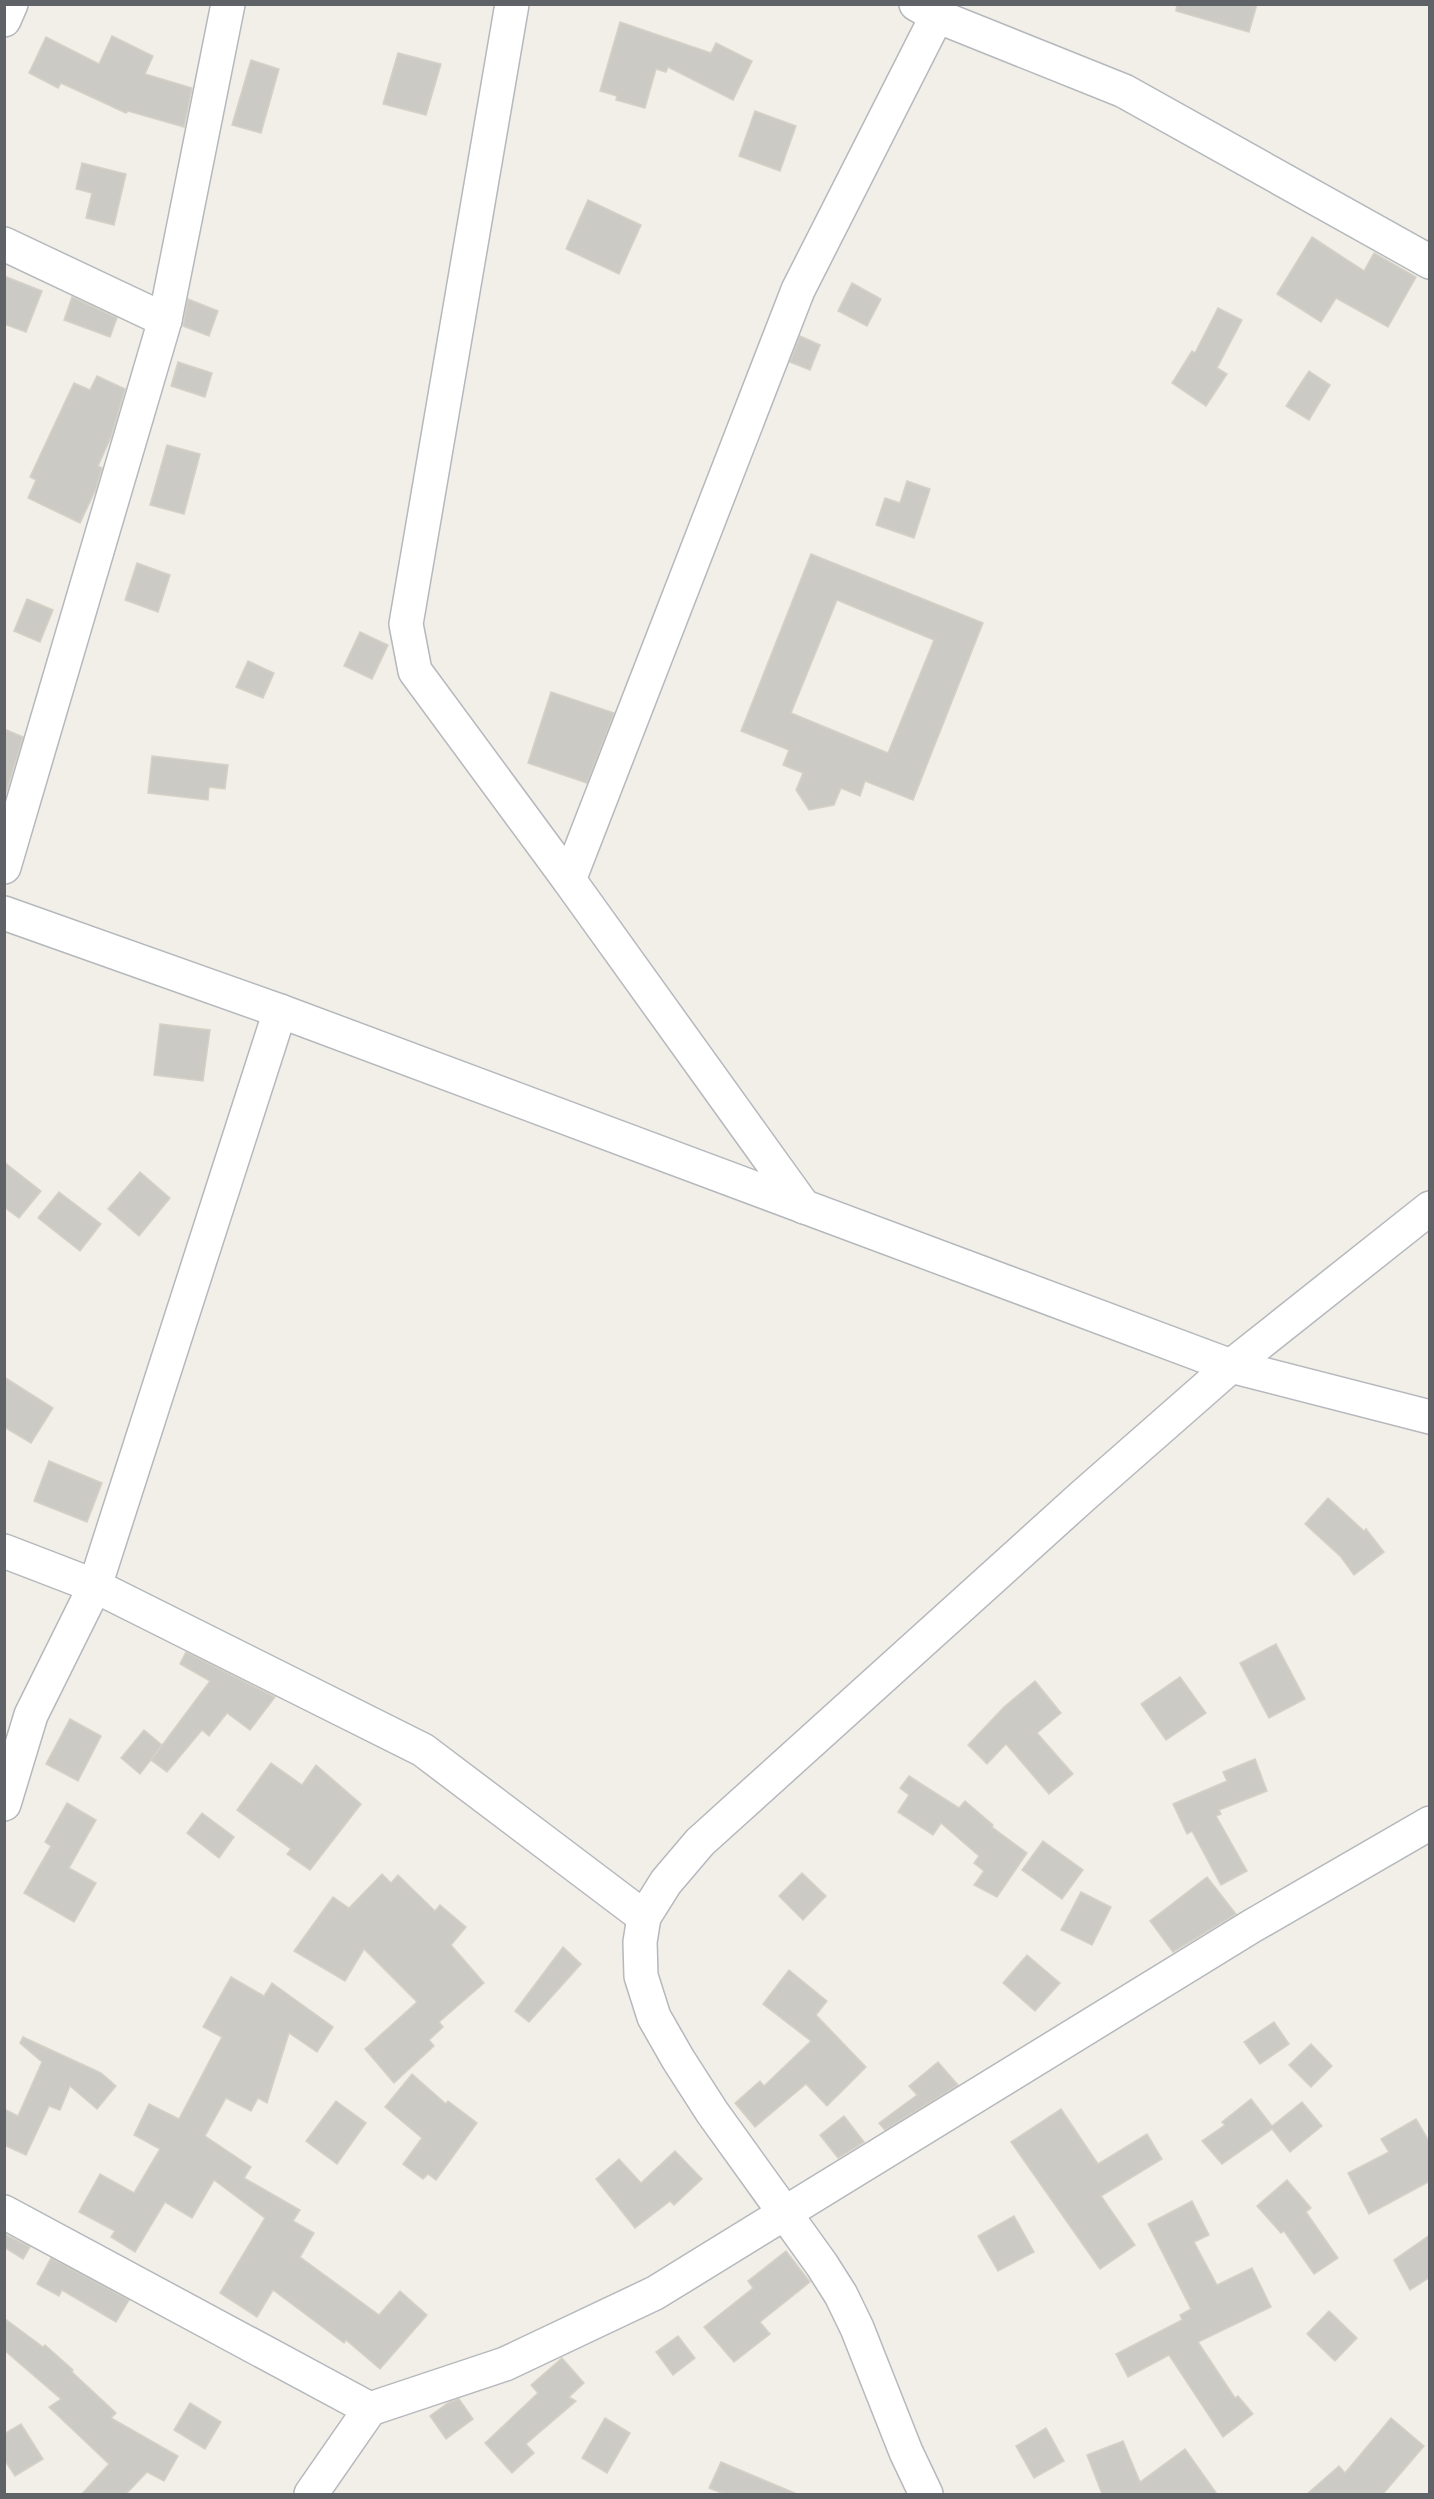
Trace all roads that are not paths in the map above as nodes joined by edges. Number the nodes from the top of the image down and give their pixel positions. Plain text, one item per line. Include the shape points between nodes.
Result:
1 (11, 4) edge
2 (228, 4) edge
3 (512, 4) edge
4 (927, 10) edge
5 (4, 20) edge
6 (4, 244) edge
7 (1430, 262) edge
8 (165, 320) junction
9 (4, 867) edge
10 (569, 880) junction
11 (4, 913) edge
12 (280, 1011) junction
13 (804, 1207) junction
14 (1430, 1208) edge
15 (1231, 1366) junction
16 (1430, 1417) edge
17 (4, 1551) edge
18 (95, 1586) junction
19 (4, 1803) edge
20 (1430, 1823) edge
21 (644, 1917) junction
22 (4, 2212) edge
23 (783, 2213) junction
24 (370, 2409) junction
25 (311, 2494) edge
26 (926, 2494) edge

1 - 5 street
2 - 8 street
3 - 10 street via 406,624 416,671
4 - 7 street via 1124,91
4 - 10 street via 798,290
6 - 8 street
8 - 9 street
10 - 13 street
11 - 12 street
12 - 13 street
12 - 18 street
13 - 15 street
14 - 15 street
15 - 16 street
15 - 21 street via 700,1842 666,1882
17 - 18 street
18 - 19 street via 31,1715
18 - 21 street via 423,1750
20 - 23 street via 1252,1926
21 - 23 street via 641,1977 654,2017 712,2112
22 - 24 street
23 - 24 street via 644,2298 505,2364
23 - 26 street via 841,2295
24 - 25 street

